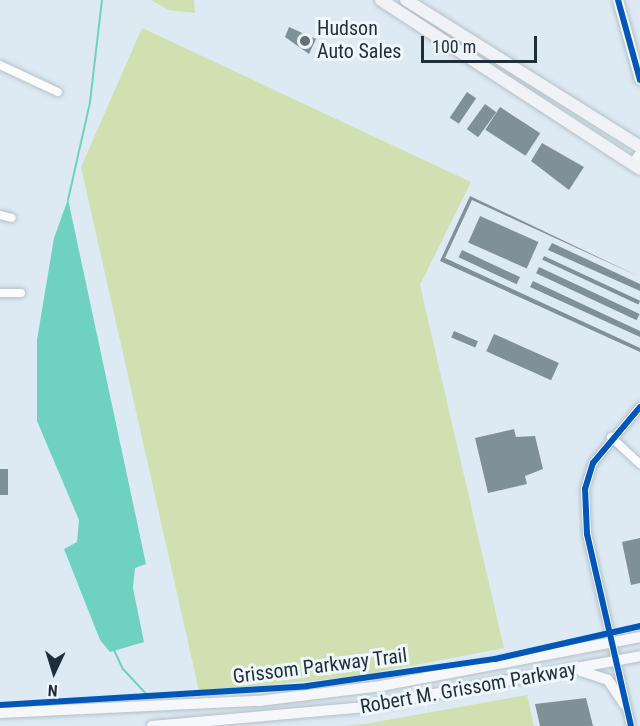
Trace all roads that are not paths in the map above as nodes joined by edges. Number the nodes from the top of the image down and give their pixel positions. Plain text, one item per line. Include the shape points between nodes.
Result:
1 (381, 0) edge
2 (618, 0) edge
3 (407, 4) edge
4 (0, 65) edge
5 (640, 80) edge
6 (58, 92) dead end
7 (640, 147) edge
8 (638, 162) edge
9 (0, 215) edge
10 (12, 218) dead end
11 (0, 293) edge
12 (21, 293) dead end
13 (640, 407) edge
14 (611, 437) junction
15 (640, 464) edge
16 (640, 637) edge
17 (612, 644) junction
18 (640, 656) edge
19 (614, 662) junction
20 (575, 670) junction
21 (624, 704) junction
22 (0, 713) edge
23 (152, 726) edge
24 (632, 726) edge

1 - 3 main road
2 - 5 main road
3 - 7 main road
3 - 8 main road
4 - 6 street
9 - 10 street
11 - 12 street
13 - 14 street
14 - 15 street
14 - 17 street via 593,463 585,489 587,534
16 - 17 main road, Robert M. Grissom Parkway
17 - 19 street
17 - 22 main road, Robert M. Grissom Parkway via 381,686 260,701
18 - 19 main road, Robert M. Grissom Parkway
19 - 20 main road, Robert M. Grissom Parkway
19 - 21 street
20 - 21 main road via 608,680
20 - 23 main road, Robert M. Grissom Parkway via 363,707
21 - 24 street

